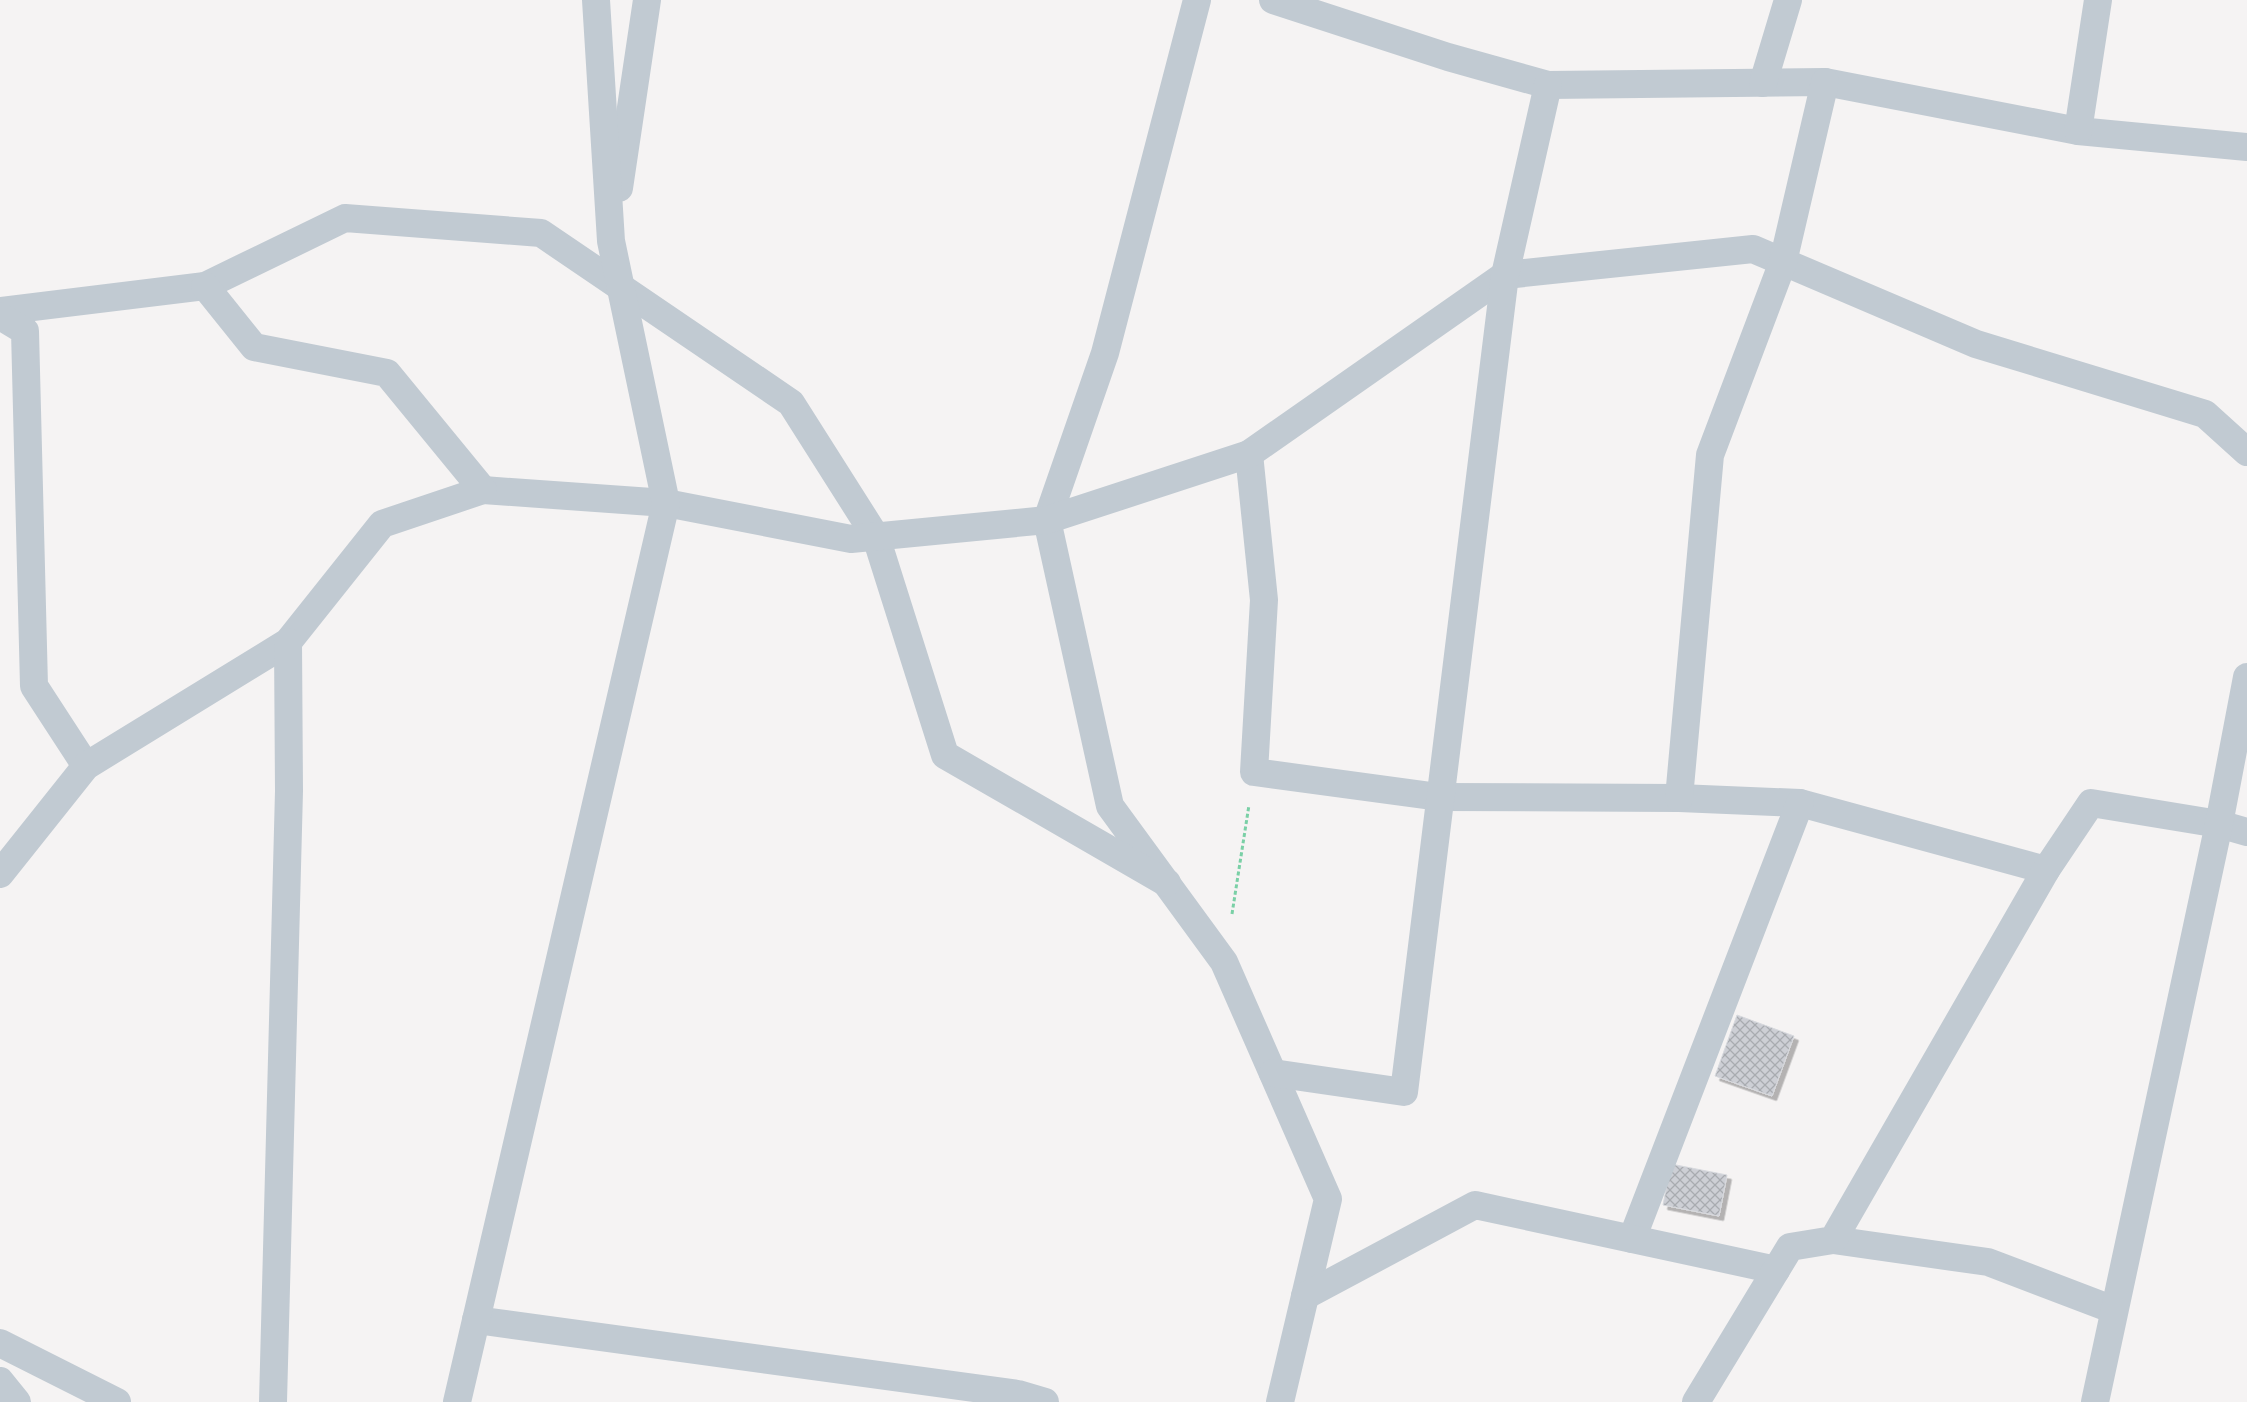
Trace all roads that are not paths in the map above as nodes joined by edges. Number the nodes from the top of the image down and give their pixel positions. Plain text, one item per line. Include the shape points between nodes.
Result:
1 (596, 0) edge
2 (647, 0) edge
3 (1197, 0) edge
4 (1273, 0) edge
5 (1788, 0) edge
6 (2098, 0) edge
7 (1303, 4) edge
8 (1824, 82) junction
9 (1763, 83) junction
10 (1548, 86) junction
11 (2078, 131) junction
12 (2247, 147) edge
13 (611, 241) junction
14 (1783, 262) junction
15 (1505, 275) junction
16 (205, 286) junction
17 (621, 288) junction
18 (0, 311) edge
19 (0, 316) edge
20 (2247, 452) edge
21 (1249, 454) junction
22 (482, 490) junction
23 (666, 503) junction
24 (1047, 520) junction
25 (876, 537) junction
26 (288, 642) junction
27 (2247, 677) edge
28 (86, 766) junction
29 (1439, 797) junction
30 (1679, 798) junction
31 (1800, 804) junction
32 (2218, 824) junction
33 (2247, 832) edge
34 (2046, 870) junction
35 (0, 874) edge
36 (1166, 883) junction
37 (1273, 1073) junction
38 (1632, 1239) junction
39 (1833, 1240) junction
40 (1776, 1270) junction
41 (1305, 1296) junction
42 (2114, 1310) junction
43 (476, 1320) junction
44 (0, 1343) edge
45 (0, 1381) edge
46 (1017, 1398) edge
47 (17, 1402) edge
48 (118, 1402) edge
49 (273, 1402) edge
50 (457, 1402) edge
51 (1044, 1402) edge
52 (1280, 1402) edge
53 (1696, 1402) edge
54 (2095, 1402) edge

1 - 13 street
2 - 13 street
3 - 24 street via 1105,353
4 - 7 street
5 - 9 street
6 - 11 street
7 - 10 street via 1448,57
8 - 9 street
8 - 11 street
8 - 14 street
9 - 10 street
10 - 15 street
11 - 12 street
13 - 17 street
14 - 15 street via 1753,249
14 - 20 street via 1976,344 2205,414
14 - 30 street via 1710,455
15 - 21 street
15 - 29 street
16 - 17 street via 345,218 541,234
16 - 18 street
16 - 22 street via 254,347 387,373
17 - 23 street
17 - 25 street via 791,403
19 - 28 street via 25,331 34,686
21 - 24 street
21 - 29 street via 1264,600 1254,772
22 - 23 street
22 - 26 street via 382,524
23 - 25 street via 851,539
23 - 43 street
24 - 25 street
24 - 36 street via 1110,806
25 - 36 street via 945,755
26 - 28 street
26 - 49 street via 289,791
27 - 32 street
28 - 35 street
29 - 30 street
29 - 37 street via 1404,1092
30 - 31 street
31 - 34 street
31 - 38 street
32 - 33 street
32 - 34 street via 2091,803
32 - 42 street
34 - 39 street
36 - 37 street via 1224,962
37 - 41 street via 1328,1199
38 - 40 street
38 - 41 street via 1475,1205
39 - 40 street via 1790,1247
39 - 42 street via 1988,1262
40 - 53 street
41 - 52 street
42 - 54 street
43 - 46 street
43 - 50 street
44 - 48 street
45 - 47 street
46 - 51 street

